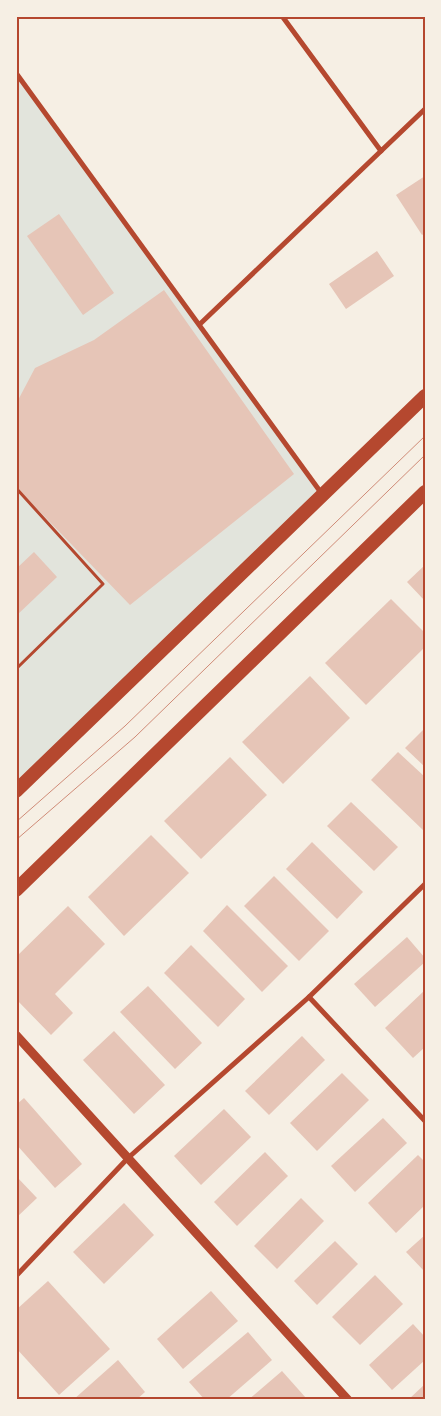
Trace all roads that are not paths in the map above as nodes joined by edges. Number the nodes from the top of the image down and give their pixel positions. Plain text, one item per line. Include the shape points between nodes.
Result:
1 (282, 16) edge
2 (16, 73) edge
3 (425, 109) edge
4 (381, 151) junction
5 (200, 324) junction
6 (425, 396) edge
7 (425, 492) edge
8 (322, 494) junction
9 (16, 791) edge
10 (425, 884) edge
11 (16, 890) edge
12 (309, 996) junction
13 (16, 1035) edge
14 (425, 1121) edge
15 (128, 1158) junction
16 (16, 1276) edge
17 (348, 1400) edge

1 - 4 street
2 - 5 street
3 - 4 street
4 - 5 street
5 - 8 street
6 - 8 highway
7 - 11 highway
8 - 9 highway
10 - 12 street
12 - 14 street
12 - 15 street
13 - 15 street
15 - 16 street
15 - 17 street

